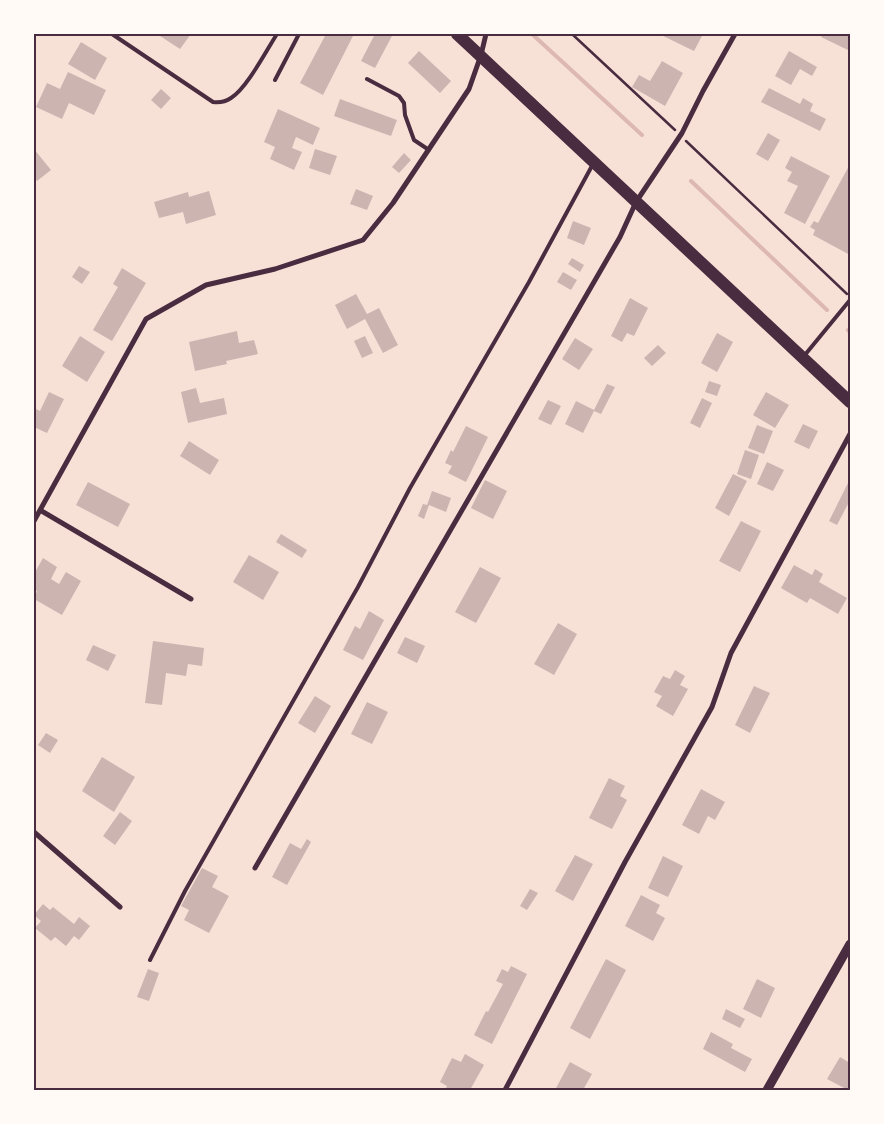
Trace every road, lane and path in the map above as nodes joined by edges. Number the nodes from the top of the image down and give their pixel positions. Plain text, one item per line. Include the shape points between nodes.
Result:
1 (112, 34) edge
2 (277, 34) edge
3 (299, 34) edge
4 (457, 34) edge
5 (486, 34) edge
6 (572, 34) edge
7 (736, 34) edge
8 (481, 55) junction
9 (367, 79) dead end
10 (275, 80) dead end
11 (672, 128) dead end
12 (687, 143) dead end
13 (429, 150) junction
14 (594, 162) junction
15 (636, 202) junction
16 (841, 288) dead end
17 (850, 300) edge
18 (803, 357) junction
19 (850, 402) edge
20 (850, 434) edge
21 (40, 510) junction
22 (34, 521) edge
23 (191, 599) dead end
24 (34, 832) edge
25 (255, 868) dead end
26 (120, 907) dead end
27 (850, 944) edge
28 (150, 960) dead end
29 (505, 1090) edge
30 (767, 1090) edge

1 - 2 lane via 213,102 220,103 232,98 243,87
3 - 10 lane
4 - 8 main road
5 - 8 street
6 - 11 path
7 - 15 street via 682,132
8 - 13 street via 469,89
8 - 14 main road
9 - 13 lane via 399,96 414,140
12 - 16 path
13 - 21 street via 393,203 362,240 275,269 206,286 146,319
14 - 15 main road
14 - 28 lane via 410,488 358,588 185,891
15 - 18 main road
15 - 25 street via 620,236
17 - 18 lane
18 - 19 main road
20 - 29 street via 731,653 712,707 625,862
21 - 22 street
21 - 23 street
24 - 26 street
27 - 30 street

